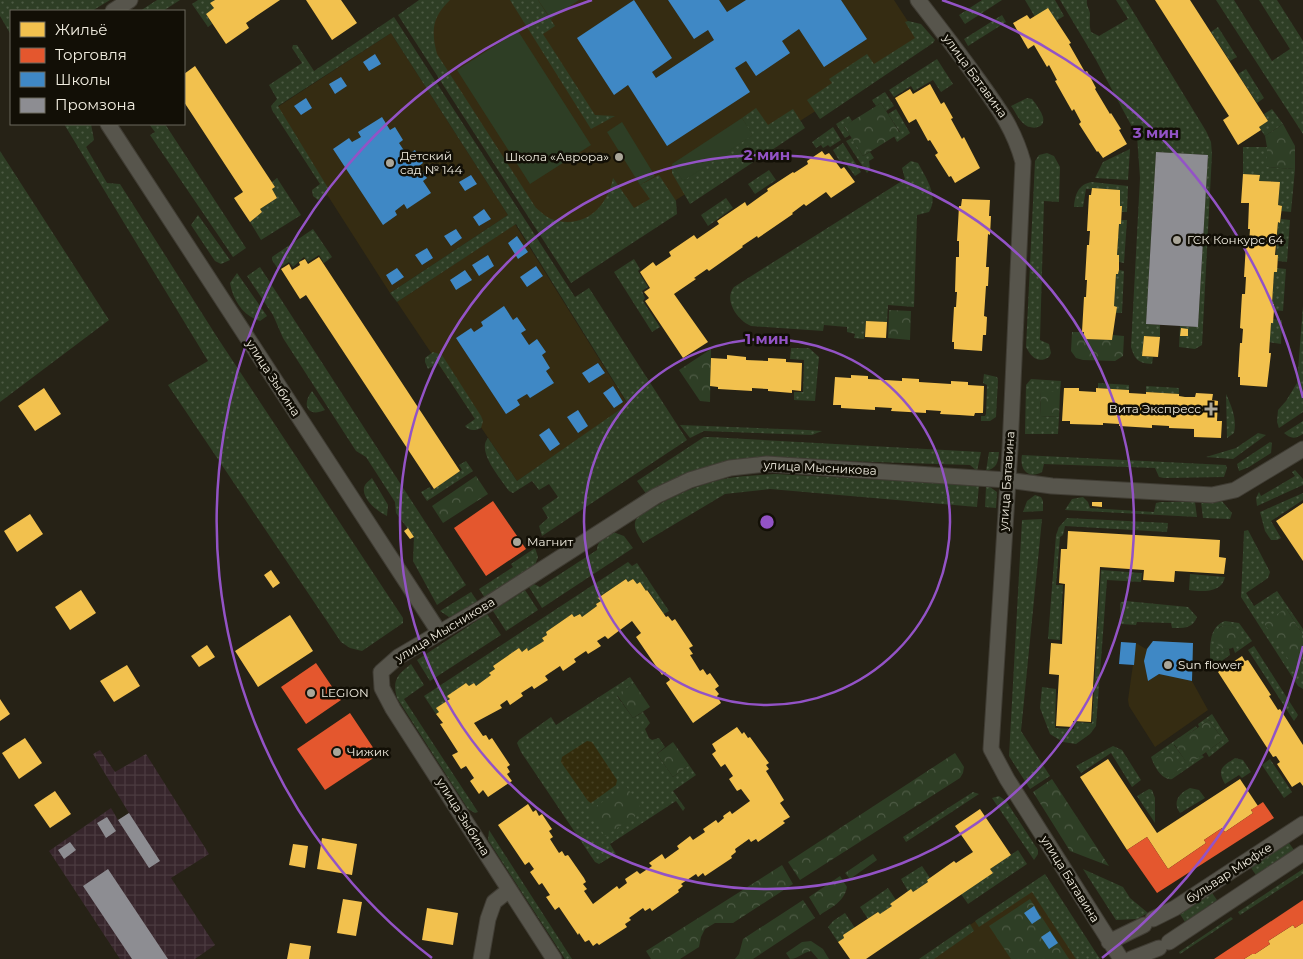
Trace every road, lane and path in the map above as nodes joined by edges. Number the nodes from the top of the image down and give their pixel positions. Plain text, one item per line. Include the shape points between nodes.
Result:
1 (130, 0) edge
2 (918, 0) edge
3 (115, 10) edge
4 (109, 125) edge
5 (1303, 449) edge
6 (1007, 480) junction
7 (439, 632) junction
8 (381, 672) joint
9 (1303, 824) edge
10 (1303, 853) edge
11 (509, 890) junction
12 (1110, 942) junction
13 (481, 959) edge
14 (554, 959) edge
15 (1120, 959) edge
16 (1131, 959) edge

1 - 3 street
2 - 6 street, улица Батавина via 1005,118 1023,162
4 - 7 street, улица Зыбина
5 - 6 street, улица Мысникова via 1235,490 1212,495 1052,486
6 - 7 street, улица Мысникова via 767,464 730,468 690,480 656,496
6 - 12 street, улица Батавина via 991,749
7 - 8 street, улица Мысникова via 398,657
8 - 11 street, улица Зыбина via 382,688 393,709
9 - 12 street, бульвар Мюфке via 1175,908
10 - 16 street, бульвар Мюфке via 1164,945
11 - 13 street via 494,902
11 - 14 street, улица Зыбина
12 - 15 street, улица Батавина

